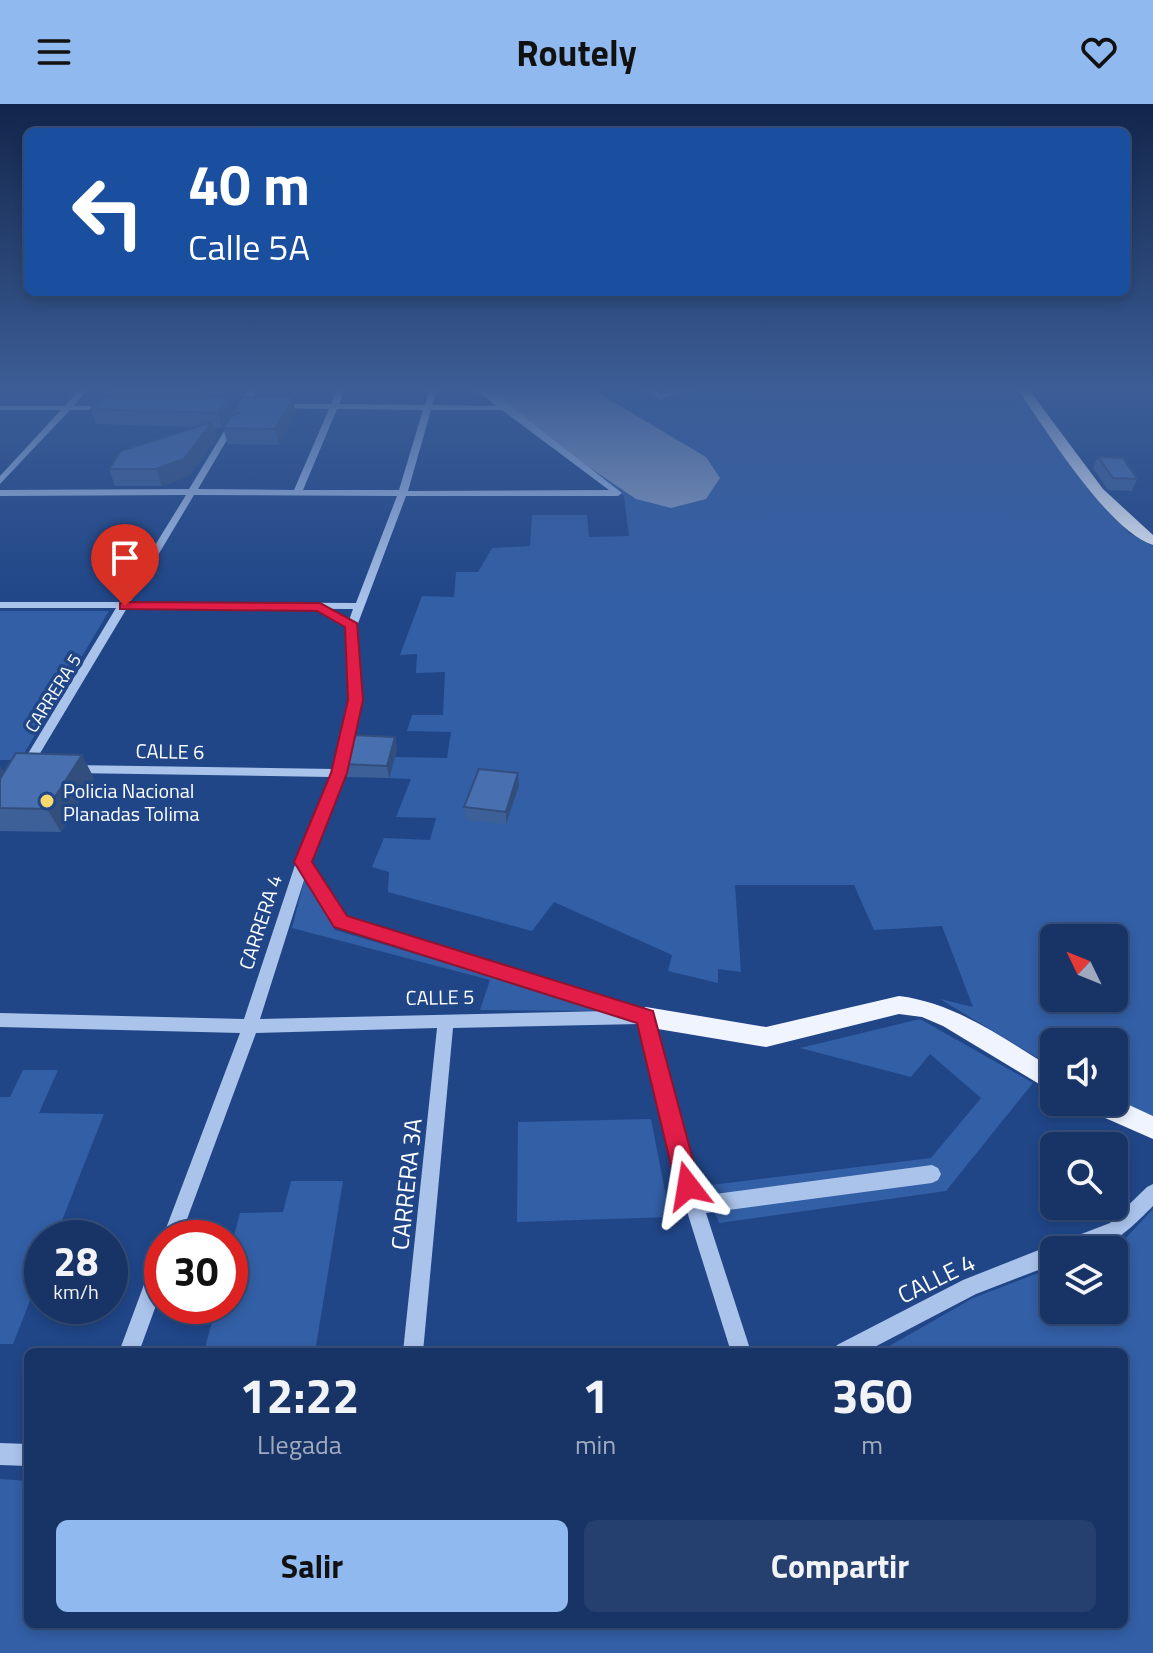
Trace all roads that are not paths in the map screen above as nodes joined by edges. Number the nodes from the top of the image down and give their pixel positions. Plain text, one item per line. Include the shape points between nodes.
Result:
1 (21, 459) edge
2 (213, 459) edge
3 (311, 459) edge
4 (412, 459) edge
5 (574, 459) edge
6 (1076, 459) edge
7 (0, 481) edge
8 (194, 490) junction
9 (0, 493) edge
10 (297, 493) junction
11 (402, 495) junction
12 (1153, 541) edge
13 (0, 605) edge
14 (125, 606) junction
15 (360, 606) junction
16 (320, 607) junction
17 (352, 626) junction
18 (41, 769) edge
19 (56, 769) edge
20 (339, 773) junction
21 (303, 862) junction
22 (646, 1017) junction
23 (0, 1020) edge
24 (446, 1021) junction
25 (250, 1026) junction
26 (1040, 1073) edge
27 (1127, 1116) edge
28 (1153, 1128) edge
29 (932, 1174) dead end
30 (1153, 1193) edge
31 (694, 1206) junction
32 (178, 1220) edge
33 (1101, 1236) edge
34 (1040, 1260) edge
35 (144, 1311) edge
36 (130, 1348) edge
37 (413, 1348) edge
38 (740, 1348) edge
39 (852, 1348) edge
40 (0, 1454) edge
41 (24, 1455) edge

1 - 7 street
2 - 8 street, CARRERA 5
3 - 10 street
4 - 11 street, CARRERA 4
5 - 11 street via 618,493
6 - 12 main road via 1100,491
8 - 9 street
8 - 10 street
8 - 14 street, CARRERA 5
10 - 11 street
11 - 15 street, CARRERA 4
13 - 14 street
14 - 16 street
14 - 18 street, CARRERA 5 via 18,773
15 - 16 street
15 - 17 street, CARRERA 4
16 - 17 street
17 - 20 street, CARRERA 4 via 355,700
19 - 20 street, CALLE 6
20 - 21 street, CARRERA 4
21 - 22 street via 340,922
21 - 25 street, CARRERA 4
22 - 24 street, CALLE 5
22 - 26 main road, CALLE 5 via 766,1037 899,1005 924,1008
22 - 31 street
23 - 25 street, CALLE 5
24 - 25 street, CALLE 5
24 - 37 street, CARRERA 3A
25 - 32 street, CARRERA 4
27 - 28 main road
29 - 31 street
30 - 33 street via 1116,1230
31 - 38 street
34 - 39 street, CALLE 4 via 970,1287
35 - 36 street
40 - 41 street

